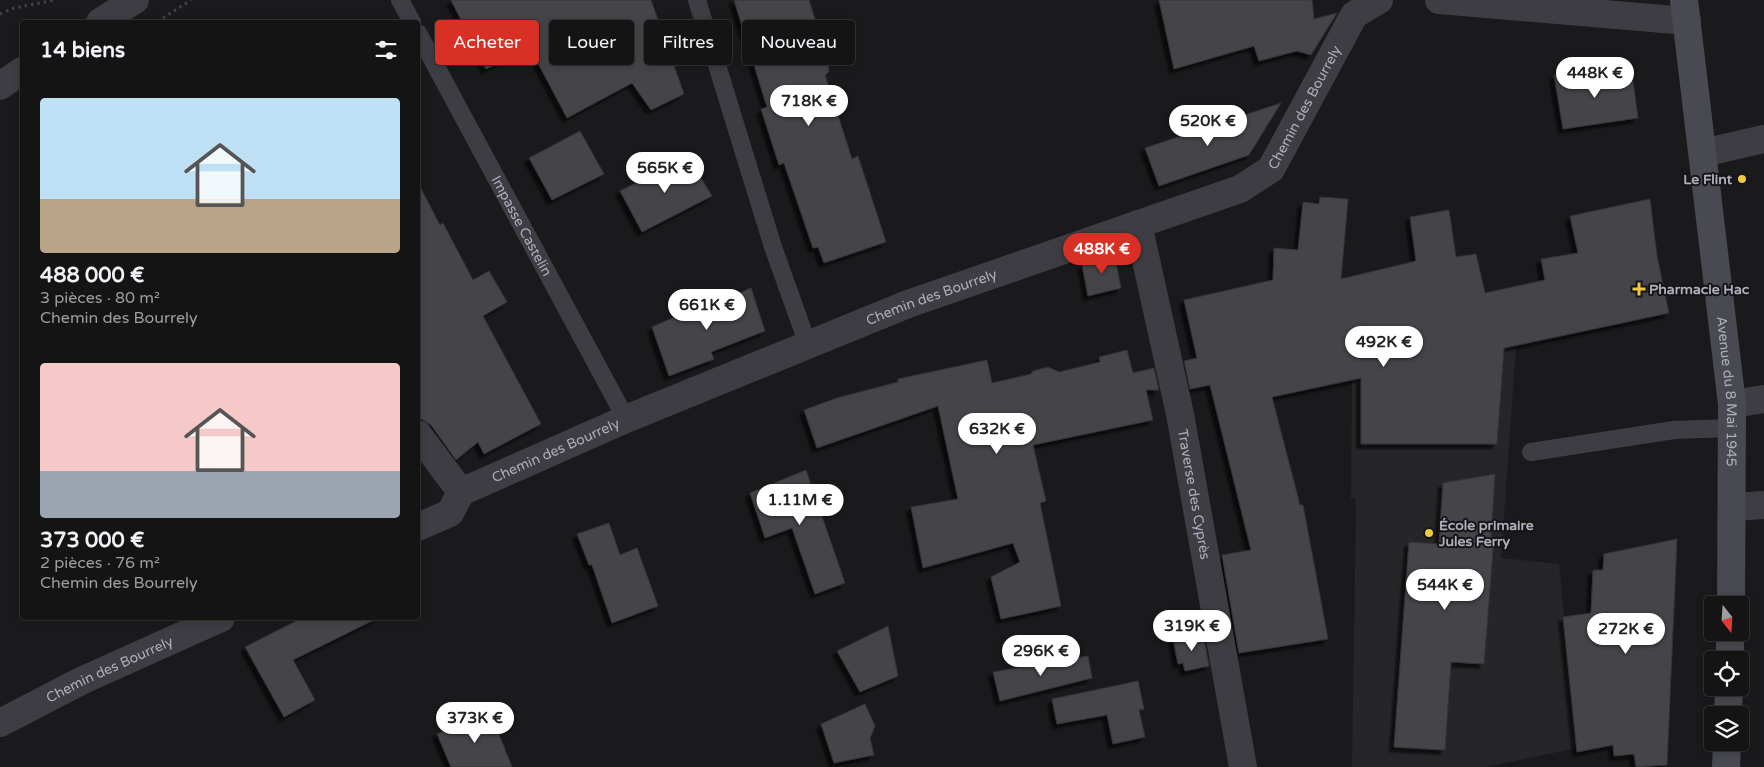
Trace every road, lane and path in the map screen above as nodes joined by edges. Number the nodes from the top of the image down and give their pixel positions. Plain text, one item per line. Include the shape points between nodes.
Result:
1 (55, 0) edge
2 (134, 0) edge
3 (191, 0) edge
4 (400, 0) edge
5 (697, 0) edge
6 (1439, 0) edge
7 (1366, 3) edge
8 (1686, 10) edge
9 (0, 14) edge
10 (103, 20) edge
11 (159, 20) edge
12 (411, 20) edge
13 (420, 36) edge
14 (20, 73) edge
15 (0, 86) edge
16 (1764, 139) edge
17 (1703, 153) junction
18 (1138, 224) junction
19 (808, 345) junction
20 (1764, 399) edge
21 (1732, 416) junction
22 (626, 418) junction
23 (420, 437) edge
24 (1531, 452) dead end
25 (461, 492) junction
26 (1764, 505) edge
27 (1733, 507) junction
28 (420, 527) edge
29 (1731, 596) edge
30 (217, 620) edge
31 (0, 723) edge
32 (1727, 751) edge
33 (1243, 767) edge
34 (1726, 767) edge

1 - 9 path via 21,6
2 - 10 street
3 - 11 path
4 - 12 lane
5 - 19 lane via 773,247
6 - 8 street
7 - 18 street, Chemin des Bourrely via 1354,16 1271,169 1240,189
8 - 17 main road, Avenue du 8 Mai 1945
13 - 22 lane, Impasse Castelin
14 - 15 street
16 - 17 street
17 - 21 main road, Avenue du 8 Mai 1945
18 - 19 street, Chemin des Bourrely via 908,304
18 - 33 street, Traverse des Cyprès via 1180,414
19 - 22 street, Chemin des Bourrely
20 - 21 street
21 - 24 lane via 1674,430
21 - 27 main road, Avenue du 8 Mai 1945
22 - 25 street, Chemin des Bourrely
23 - 25 street
25 - 28 street via 450,513
26 - 27 street
27 - 29 main road, Avenue du 8 Mai 1945
30 - 31 street, Chemin des Bourrely via 81,681
32 - 34 main road

